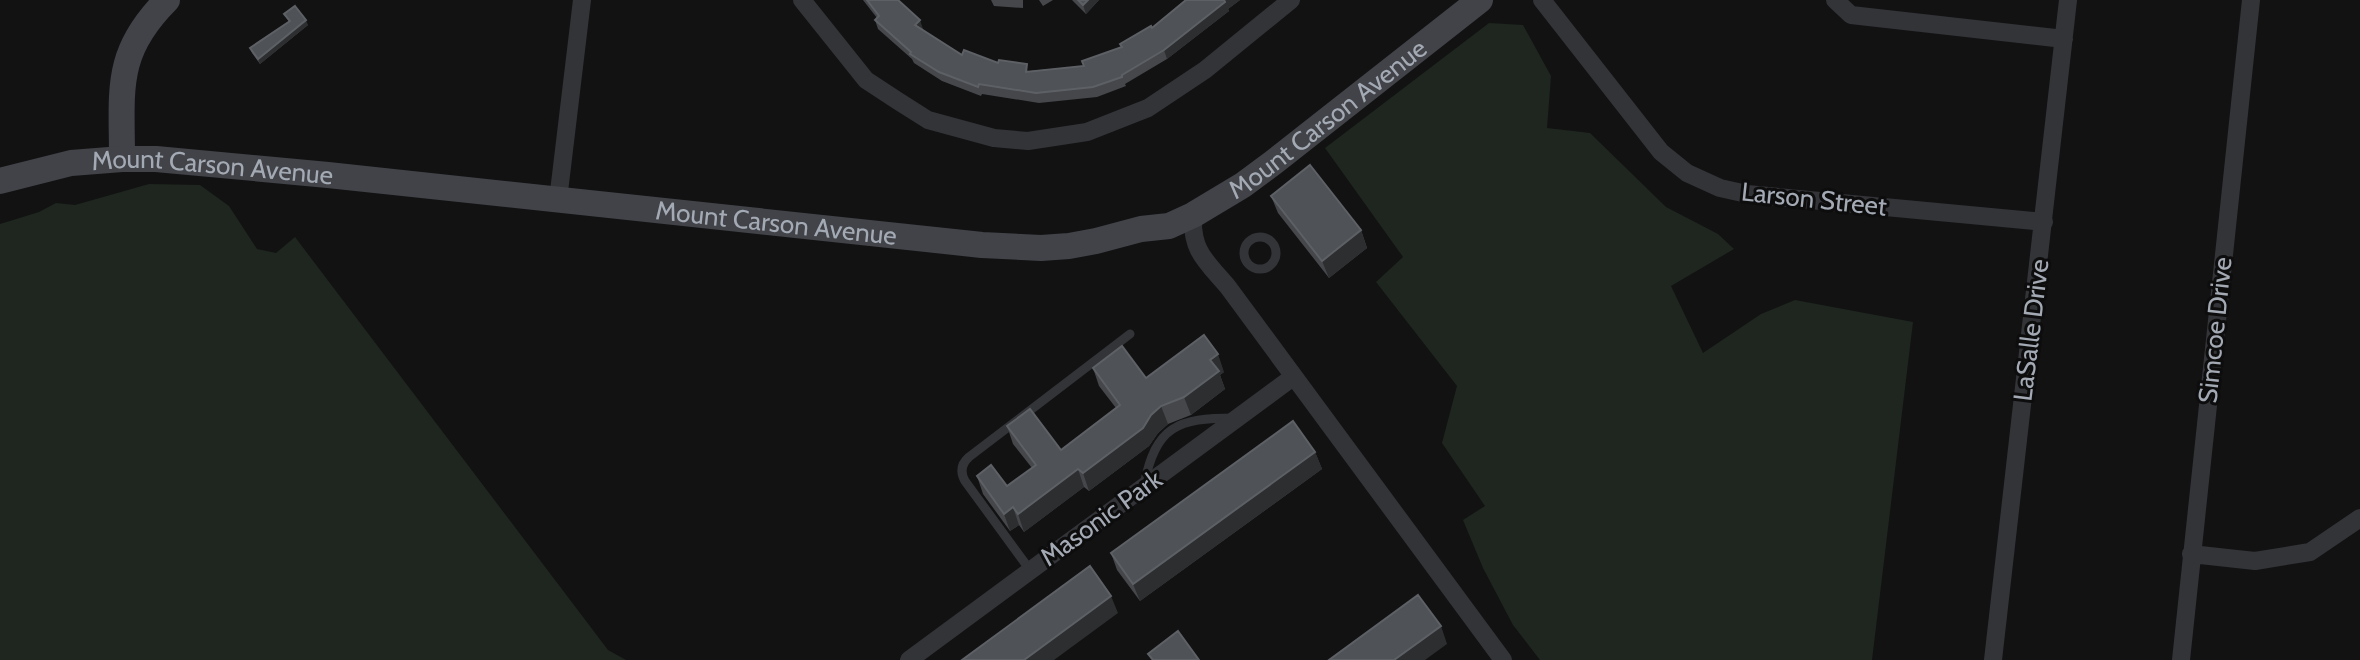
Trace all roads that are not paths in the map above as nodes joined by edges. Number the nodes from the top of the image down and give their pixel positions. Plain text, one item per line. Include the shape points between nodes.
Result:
1 (167, 0) edge
2 (582, 0) edge
3 (802, 0) edge
4 (1291, 0) edge
5 (1480, 0) edge
6 (1542, 0) edge
7 (1835, 0) edge
8 (2068, 0) edge
9 (2251, 0) edge
10 (2064, 39) junction
11 (122, 159) junction
12 (0, 181) edge
13 (558, 200) junction
14 (1193, 215) junction
15 (2044, 222) junction
16 (1130, 334) dead end
17 (1293, 377) junction
18 (1236, 418) junction
19 (1144, 487) junction
20 (2360, 518) edge
21 (2191, 554) junction
22 (1030, 570) junction
23 (909, 660) edge
24 (1503, 660) edge
25 (1993, 660) edge
26 (2181, 660) edge

1 - 11 main road via 136,39 124,68
2 - 13 street
3 - 4 street via 866,80 928,120 994,138 1028,141 1087,132 1149,108
5 - 14 main road, Mount Carson Avenue via 1243,185
6 - 15 street, Larson Street via 1661,152 1687,173 1720,188
7 - 10 street via 1851,15
8 - 10 street, LaSalle Drive
9 - 21 street, Simcoe Drive
10 - 15 street, LaSalle Drive
11 - 12 main road, Mount Carson Avenue via 71,163
11 - 13 main road, Mount Carson Avenue via 206,163
13 - 14 main road, Mount Carson Avenue via 1008,248 1096,242 1169,226
14 - 17 street via 1191,235 1201,255
15 - 25 street, LaSalle Drive
16 - 22 lane via 963,464 965,481
17 - 18 street, Masonic Park
17 - 24 street
18 - 19 street, Masonic Park
18 - 19 lane via 1191,420 1174,428 1155,448
19 - 22 street, Masonic Park
20 - 21 street via 2310,552 2255,561
21 - 26 street, Simcoe Drive
22 - 23 street, Masonic Park

